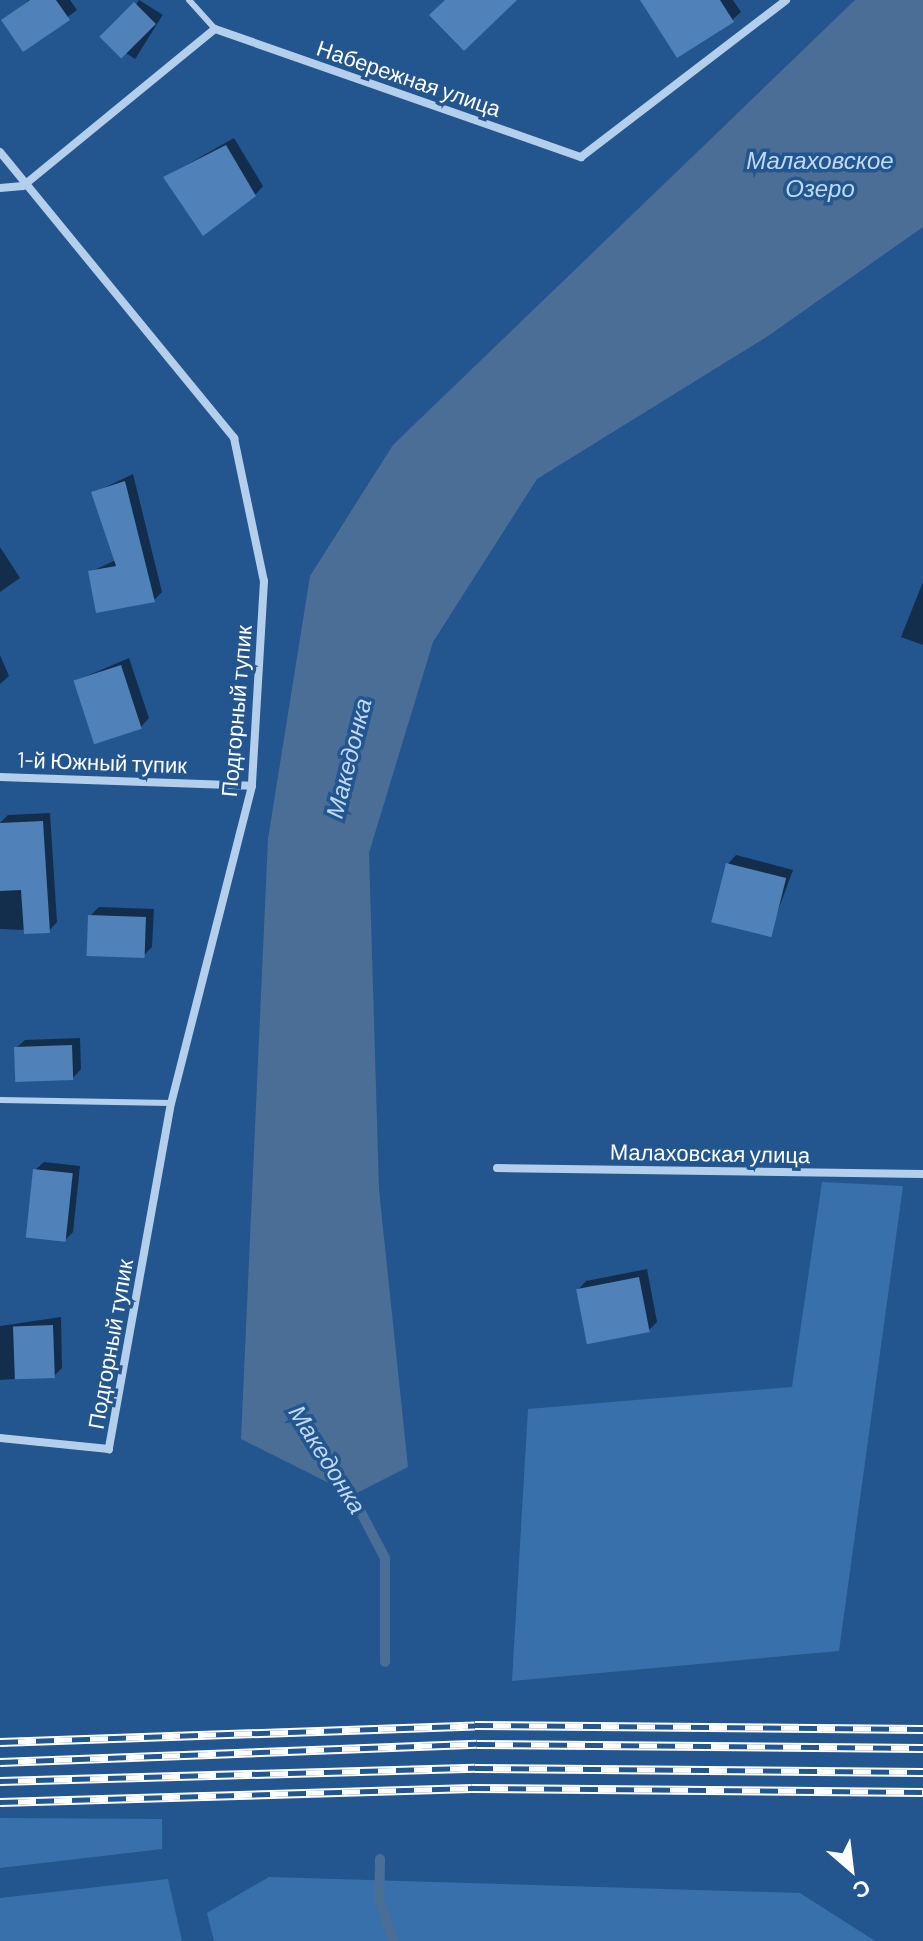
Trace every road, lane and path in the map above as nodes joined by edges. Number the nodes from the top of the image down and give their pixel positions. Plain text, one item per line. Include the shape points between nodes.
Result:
1 (189, 0) edge
2 (786, 0) edge
3 (215, 29) junction
4 (0, 152) edge
5 (23, 186) junction
6 (0, 188) edge
7 (0, 777) edge
8 (252, 786) junction
9 (0, 1100) edge
10 (171, 1103) junction
11 (497, 1168) dead end
12 (923, 1174) edge
13 (0, 1438) edge

1 - 3 lane
2 - 3 street, Набережная улица via 581,157
3 - 5 street
4 - 5 street, Подгорный тупик
5 - 6 street
5 - 8 street, Подгорный тупик via 234,438 264,581
7 - 8 street, 1-й Южный тупик
8 - 10 street, Подгорный тупик
9 - 10 lane
10 - 13 street, Подгорный тупик via 109,1449
11 - 12 street, Малаховская улица

